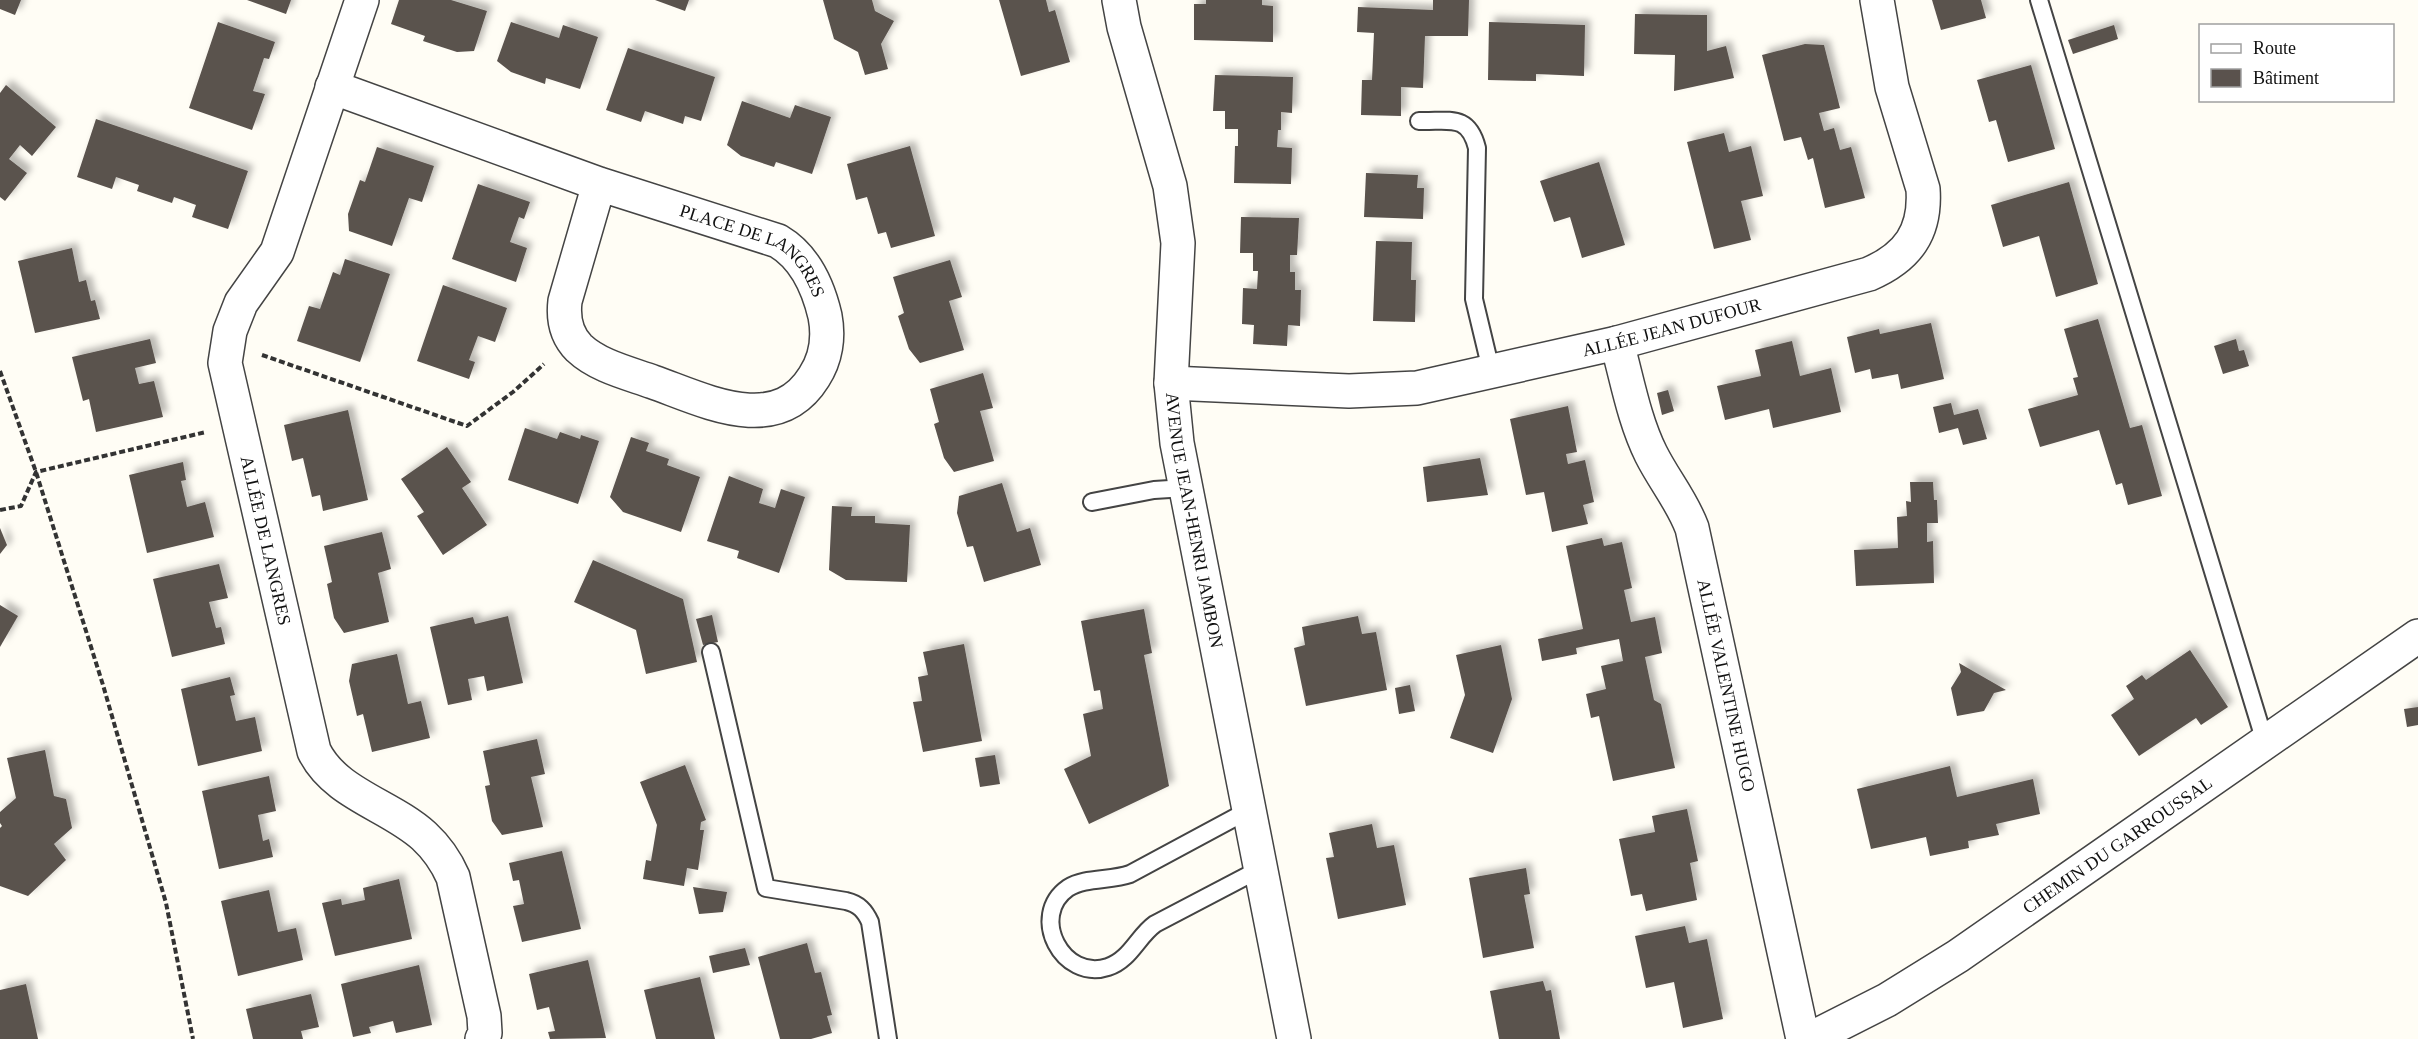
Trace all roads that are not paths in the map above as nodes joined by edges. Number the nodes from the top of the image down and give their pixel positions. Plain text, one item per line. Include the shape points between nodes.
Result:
1 (362, 0) edge
2 (1119, 0) edge
3 (1877, 0) edge
4 (2039, 0) edge
5 (332, 87) junction
6 (1419, 121) dead end
7 (599, 183) junction
8 (1617, 342) junction
9 (1491, 370) junction
10 (1171, 383) junction
11 (1186, 488) junction
12 (1092, 502) dead end
13 (2418, 636) edge
14 (711, 652) dead end
15 (2265, 742) junction
16 (1249, 810) junction
17 (1260, 868) junction
18 (482, 1039) edge
19 (888, 1039) edge
20 (1294, 1039) edge
21 (1803, 1039) edge
22 (1810, 1039) edge

1 - 5 street, ALLÉE DE LANGRES
2 - 10 street, AVENUE JEAN-HENRI JAMBON via 1170,186 1178,243
3 - 8 street, ALLÉE JEAN DUFOUR via 1892,87 1923,189 1921,221 1906,250 1892,263 1869,274
4 - 15 lane
5 - 7 street, PLACE DE LANGRES
5 - 18 street, ALLÉE DE LANGRES via 278,252 241,303 227,343 227,375 314,751 330,774 422,833 441,853 453,878 484,1016
6 - 9 lane via 1461,123 1474,135 1474,299
7 - 7 street, PLACE DE LANGRES via 788,247 814,282 826,322 826,347 816,375 797,396 771,409 745,411 722,407 604,364 578,348 564,320 565,301
8 - 9 street, ALLÉE JEAN DUFOUR
8 - 21 street, ALLÉE VALENTINE HUGO via 1645,440 1692,528
9 - 10 street, ALLÉE JEAN DUFOUR via 1396,390
10 - 11 street, AVENUE JEAN-HENRI JAMBON
11 - 12 lane
11 - 16 street, AVENUE JEAN-HENRI JAMBON
13 - 15 street, CHEMIN DU GARROUSSAL
14 - 19 lane via 766,888 854,903 866,914
15 - 22 street, CHEMIN DU GARROUSSAL via 1958,956 1887,1000
16 - 17 street, AVENUE JEAN-HENRI JAMBON
16 - 17 lane via 1130,874 1078,883 1061,893 1051,910 1054,941 1069,961 1087,969 1107,968 1125,957 1155,924
17 - 20 street, AVENUE JEAN-HENRI JAMBON

